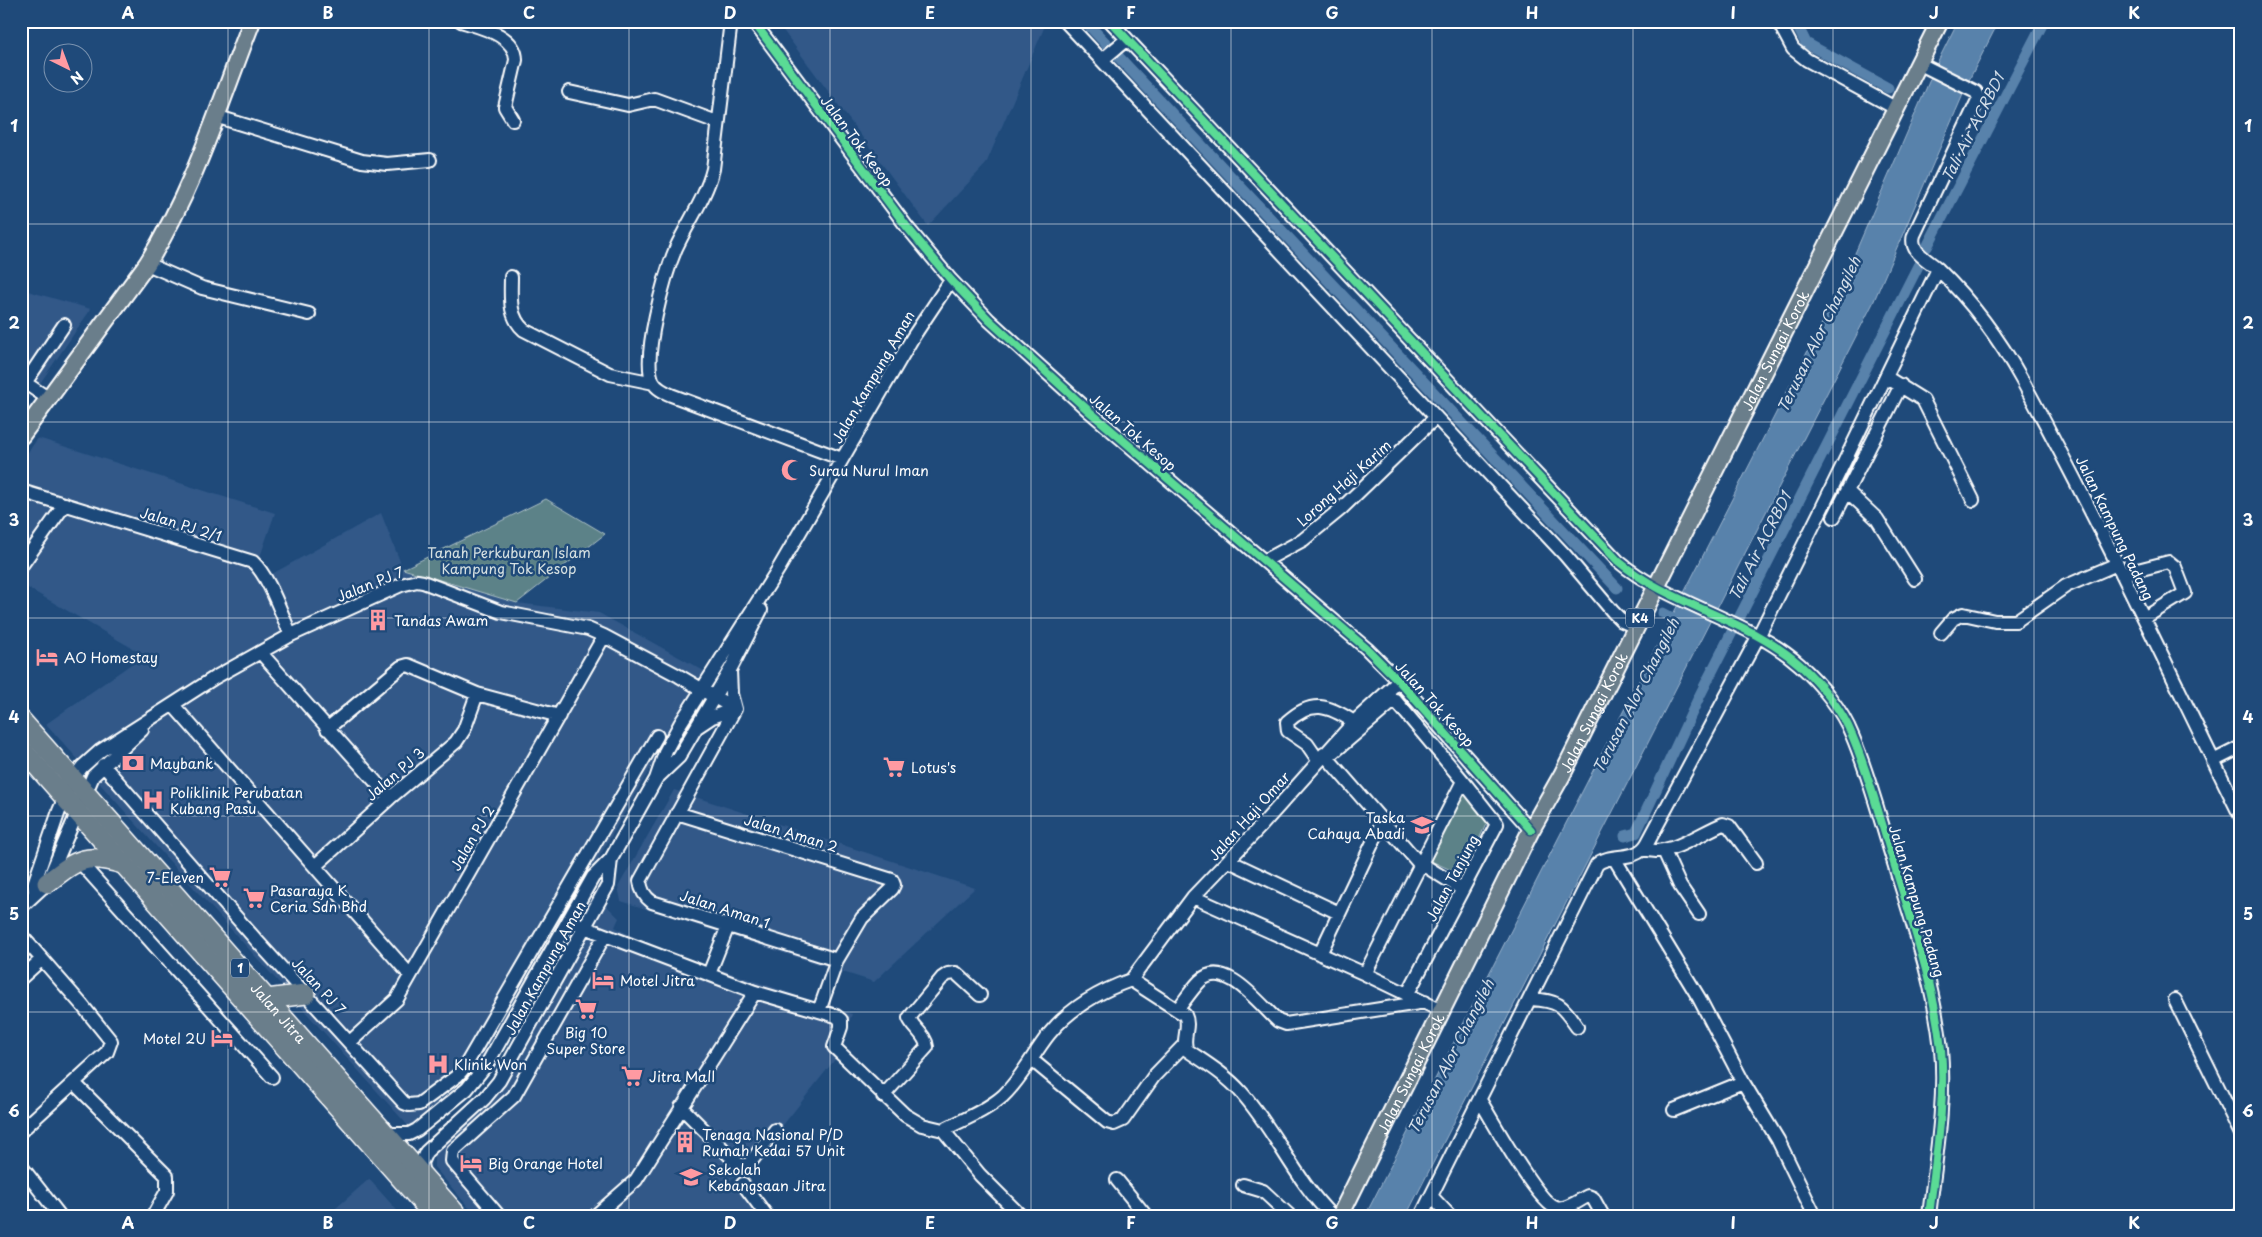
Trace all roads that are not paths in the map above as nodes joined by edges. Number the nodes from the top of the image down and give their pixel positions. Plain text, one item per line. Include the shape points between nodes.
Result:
1 (252, 21) edge
2 (461, 21) edge
3 (731, 21) edge
4 (754, 21) edge
5 (1066, 21) edge
6 (1110, 21) edge
7 (1778, 21) edge
8 (1940, 21) edge
9 (1115, 49) junction
10 (1926, 67) junction
11 (569, 92) dead end
12 (1897, 109) junction
13 (215, 116) junction
14 (513, 120) dead end
15 (717, 122) junction
16 (430, 160) dead end
17 (147, 264) junction
18 (1938, 269) junction
19 (510, 276) dead end
20 (951, 280) junction
21 (309, 314) dead end
22 (64, 325) dead end
23 (1886, 377) junction
24 (654, 383) junction
25 (23, 384) edge
26 (1901, 385) junction
27 (49, 399) junction
28 (1436, 417) junction
29 (21, 436) edge
30 (842, 459) junction
31 (21, 491) edge
32 (1847, 491) junction
33 (1974, 500) dead end
34 (65, 504) junction
35 (1834, 517) dead end
36 (1264, 561) junction
37 (21, 566) edge
38 (779, 568) junction
39 (2119, 569) junction
40 (1915, 579) dead end
41 (1662, 589) junction
42 (2144, 618) junction
43 (1636, 627) junction
44 (1941, 633) dead end
45 (1753, 634) junction
46 (291, 635) junction
47 (604, 636) junction
48 (261, 653) junction
49 (730, 670) junction
50 (1399, 681) junction
51 (701, 689) junction
52 (477, 694) junction
53 (713, 696) junction
54 (173, 705) junction
55 (735, 709) junction
56 (558, 716) junction
57 (154, 718) junction
58 (21, 720) edge
59 (1354, 722) junction
60 (328, 729) junction
61 (693, 731) junction
62 (657, 736) dead end
63 (2241, 746) edge
64 (21, 748) edge
65 (1323, 757) junction
66 (2213, 761) junction
67 (103, 765) junction
68 (656, 779) junction
69 (1463, 781) junction
70 (79, 785) junction
71 (390, 798) junction
72 (71, 804) junction
73 (677, 813) junction
74 (2241, 817) edge
75 (1383, 821) junction
76 (1531, 830) junction
77 (1644, 849) junction
78 (1664, 851) junction
79 (1614, 858) junction
80 (611, 859) junction
81 (79, 861) junction
82 (1229, 861) junction
83 (1756, 863) dead end
84 (123, 864) junction
85 (316, 866) junction
86 (1422, 866) junction
87 (41, 887) junction
88 (1462, 889) junction
89 (1193, 897) junction
90 (21, 907) edge
91 (1339, 913) junction
92 (1699, 914) dead end
93 (569, 919) junction
94 (728, 926) junction
95 (584, 927) junction
96 (605, 935) junction
97 (21, 936) edge
98 (1320, 954) junction
99 (42, 959) junction
100 (837, 960) junction
101 (709, 974) junction
102 (1365, 974) junction
103 (410, 975) junction
104 (21, 978) edge
105 (1131, 980) junction
106 (755, 992) junction
107 (306, 994) junction
108 (980, 995) dead end
109 (1407, 995) junction
110 (267, 999) junction
111 (1531, 1000) junction
112 (2175, 1000) dead end
113 (1425, 1002) junction
114 (1178, 1009) junction
115 (819, 1010) junction
116 (1442, 1012) junction
117 (1577, 1027) dead end
118 (350, 1042) junction
119 (1184, 1045) junction
120 (1032, 1060) junction
121 (272, 1077) dead end
122 (1743, 1082) junction
123 (75, 1084) junction
124 (883, 1096) junction
125 (1480, 1100) junction
126 (681, 1106) junction
127 (1674, 1110) dead end
128 (23, 1126) edge
129 (775, 1130) dead end
130 (943, 1130) junction
131 (386, 1134) junction
132 (2241, 1134) edge
133 (21, 1166) edge
134 (422, 1176) junction
135 (1117, 1180) dead end
136 (743, 1184) dead end
137 (1243, 1185) dead end
138 (1431, 1196) junction
139 (2241, 1213) edge
140 (60, 1216) edge
141 (153, 1216) edge
142 (434, 1216) edge
143 (458, 1216) edge
144 (499, 1216) edge
145 (595, 1216) edge
146 (767, 1216) edge
147 (1020, 1216) edge
148 (1146, 1216) edge
149 (1290, 1216) edge
150 (1332, 1216) edge
151 (1340, 1216) edge
152 (1421, 1216) edge
153 (1450, 1216) edge
154 (1603, 1216) edge
155 (1815, 1216) edge
156 (1929, 1216) edge
157 (2238, 1216) edge

1 - 13 main road
2 - 14 street via 508,41 516,53 505,107
3 - 15 street
4 - 20 street, Jalan Tok Kesop via 907,228
5 - 9 street
6 - 9 street
7 - 12 street via 1793,48 1806,60
8 - 10 main road, Jalan Sungai Korok / K4
9 - 28 street
9 - 41 street, Jalan Kampung Padang via 1618,561 1644,581
10 - 12 main road, Jalan Sungai Korok / K4
10 - 18 street, Jalan Kampung Padang via 1978,95 1978,102 1913,239 1919,254
11 - 15 street via 628,105 654,99
12 - 41 main road, Jalan Sungai Korok / K4
13 - 16 street via 362,160 387,164
13 - 17 main road via 185,194
15 - 24 street via 710,179 676,249 663,289 648,365
17 - 21 street via 202,288
17 - 27 main road
18 - 23 street
18 - 39 street, Jalan Kampung Padang via 2006,350 2104,533
19 - 24 street via 513,318 524,330 610,374
20 - 30 street, Jalan Kampung Aman via 921,324
20 - 36 street, Jalan Tok Kesop via 1032,361
22 - 25 street
23 - 26 street
23 - 45 street
24 - 30 street via 671,395
25 - 27 street
26 - 32 street
26 - 33 street via 1924,400
27 - 29 main road
28 - 36 street, Lorong Haji Karim via 1342,508 1303,540
28 - 43 street via 1565,555 1612,612
30 - 38 street, Jalan Kampung Aman
31 - 34 street, Jalan PJ 2/1
32 - 35 street
32 - 40 street via 1877,519
34 - 37 street
34 - 46 street, Jalan PJ 2/1 via 253,562
36 - 50 street, Jalan Tok Kesop
38 - 49 street, Jalan Kampung Aman
38 - 51 street, Jalan Kampung Aman
39 - 42 street, Jalan Kampung Padang
39 - 42 street via 2170,562 2175,567 2186,593
39 - 44 street via 2066,586 2016,621 1995,621 1963,614
41 - 43 main road, Jalan Sungai Korok / K4
41 - 45 street, Jalan Kampung Padang
42 - 66 street, Jalan Kampung Padang
43 - 76 main road, Jalan Sungai Korok / K4
45 - 77 street
45 - 156 street, Jalan Kampung Padang via 1787,655 1812,677 1852,734 1916,934 1930,983 1941,1049 1940,1110
46 - 47 street, Jalan PJ 7 via 388,590 417,581 501,612 588,629
46 - 48 street, Jalan PJ 7
47 - 51 street, Jalan PJ 7
47 - 56 street, Jalan PJ 2
48 - 54 street, Jalan PJ 7
48 - 60 street
49 - 53 street, Jalan Kampung Aman
49 - 55 street
50 - 59 street, Jalan Haji Omar
50 - 76 street, Jalan Tok Kesop
51 - 53 street, Jalan PJ 7
51 - 68 street, Jalan Kampung Aman via 666,750
52 - 56 street
52 - 60 street via 405,665
52 - 71 street, Jalan PJ 3 via 464,730 456,742
53 - 55 street, Jalan PJ 7
53 - 61 street, Jalan Kampung Aman
54 - 57 street, Jalan PJ 7
54 - 85 street
55 - 61 street via 712,717
55 - 73 street, Jalan Aman 1
56 - 103 street, Jalan PJ 2
57 - 67 street
57 - 70 street via 100,751 82,767
58 - 70 highway, Jalan Jitra / 1
59 - 65 street, Jalan Haji Omar
59 - 65 street via 1332,710 1312,707 1287,722 1288,731
60 - 71 street
61 - 68 street, Jalan Kampung Aman via 679,757
62 - 118 street, Jalan PJ 7 via 457,1076 419,1104 408,1105
63 - 66 street
64 - 72 highway, Jalan Jitra / 1
65 - 69 street via 1395,700
65 - 75 street
65 - 82 street, Jalan Haji Omar
66 - 74 street, Jalan Kampung Padang
67 - 70 street
67 - 107 street, Jalan PJ 7
68 - 80 street, Jalan Kampung Aman
69 - 86 street
69 - 88 street, Jalan Tanjung via 1497,824
70 - 72 street
70 - 72 street
70 - 110 highway, Jalan Jitra / 1
71 - 85 street, Jalan PJ 3
72 - 84 highway, Jalan Jitra / 1
72 - 87 street
72 - 87 street via 34,884
73 - 94 street, Jalan Aman 1 via 640,881 643,893 652,902
73 - 100 street, Jalan Aman 2 via 892,880 894,885 862,918
75 - 86 street
75 - 91 street
76 - 116 main road, Jalan Sungai Korok / K4
77 - 78 street
77 - 79 street via 1631,856
78 - 83 street via 1723,824 1729,826
78 - 92 street via 1680,886
79 - 111 street via 1597,864
79 - 122 street via 1699,998
80 - 93 street, Jalan Kampung Aman via 593,877
80 - 95 street, Jalan Kampung Aman via 608,885
81 - 84 highway via 101,858
81 - 87 highway
81 - 121 street
82 - 89 street, Jalan Haji Omar
82 - 91 street
84 - 142 highway, Jalan Jitra / 1
85 - 103 street
86 - 88 street
86 - 102 street
87 - 90 street
88 - 109 street, Jalan Tanjung
89 - 98 street
89 - 105 street, Jalan Haji Omar
91 - 98 street
93 - 95 street
93 - 131 street, Jalan Kampung Aman via 526,998 468,1089 417,1130 409,1134
94 - 100 street, Jalan Aman 1
94 - 101 street
95 - 96 street
95 - 134 street, Jalan Kampung Aman via 499,1081 426,1152 421,1163
96 - 101 street
96 - 144 street via 514,1096 452,1151 452,1161
97 - 99 street
98 - 102 street
99 - 104 street
99 - 123 street via 111,1041 107,1052
100 - 115 street
101 - 106 street
102 - 109 street
103 - 118 street, Jalan PJ 2 via 392,1005
105 - 114 street
105 - 120 street via 1113,986 1069,1014 1049,1034
106 - 115 street
106 - 126 street
107 - 110 highway
107 - 118 street, Jalan PJ 7
108 - 124 street via 956,973 942,978 909,1018 927,1041 927,1047
109 - 113 street
110 - 131 highway, Jalan Jitra / 1
111 - 117 street via 1552,1001 1565,1009
111 - 125 street
112 - 132 street
113 - 114 street via 1286,1024 1278,1021 1233,979 1214,975 1200,981
113 - 116 street
114 - 119 street via 1188,1022
115 - 124 street via 841,1020 834,1047
116 - 151 main road, Jalan Sungai Korok / K4
119 - 120 street via 1154,1076 1123,1120 1114,1124 1107,1122
119 - 150 street via 1242,1093 1310,1193
120 - 130 street via 1002,1096
122 - 127 street
122 - 155 street via 1778,1140
123 - 128 street
123 - 141 street via 167,1176 167,1191
124 - 130 street via 922,1126
125 - 138 street
125 - 154 street via 1527,1177 1549,1204 1562,1208 1588,1196 1593,1198
126 - 129 street via 739,1165 750,1163
126 - 145 street via 636,1180
130 - 147 street
131 - 134 highway, Jalan Jitra / 1
133 - 140 street
134 - 143 highway, Jalan Jitra / 1
135 - 148 street
136 - 146 street
137 - 149 street via 1264,1191
138 - 152 street
138 - 153 street
139 - 157 street

